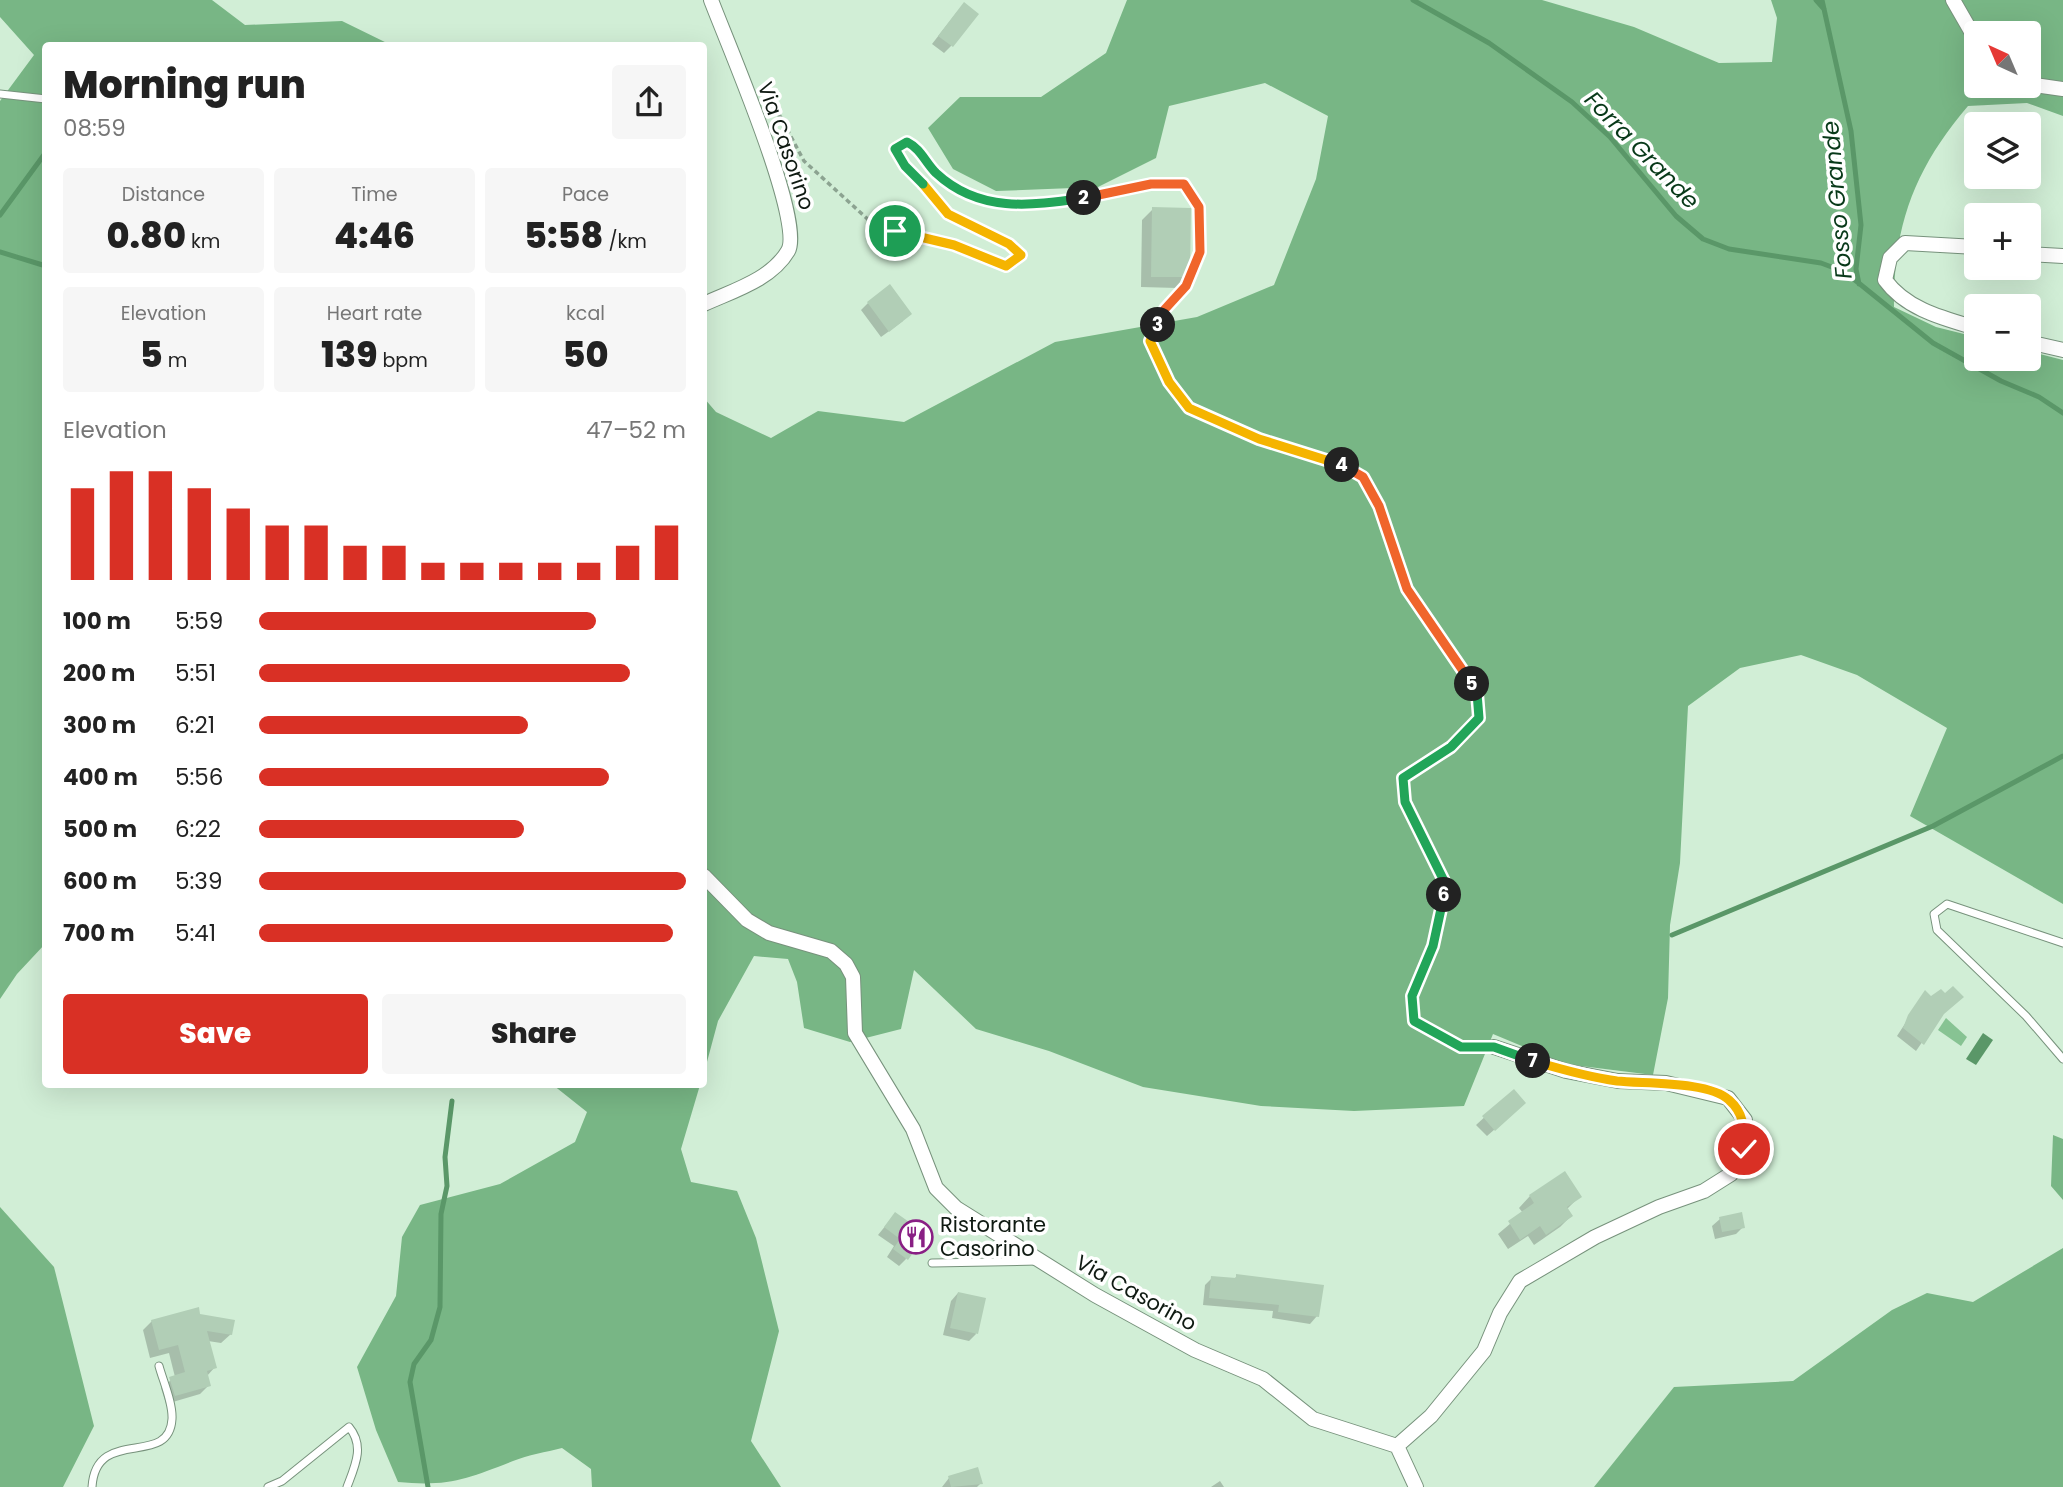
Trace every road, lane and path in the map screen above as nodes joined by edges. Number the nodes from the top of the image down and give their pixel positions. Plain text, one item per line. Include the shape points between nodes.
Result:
1 (711, 0) edge
2 (1953, 0) edge
3 (1965, 21) edge
4 (2041, 86) edge
5 (2063, 89) edge
6 (745, 92) junction
7 (0, 94) edge
8 (42, 99) edge
9 (1964, 246) edge
10 (2041, 255) edge
11 (2063, 256) edge
12 (707, 302) edge
13 (1964, 325) edge
14 (2041, 345) edge
15 (2063, 350) edge
16 (707, 879) edge
17 (2063, 943) edge
18 (1494, 1047) joint
19 (2063, 1059) edge
20 (1039, 1261) junction
21 (932, 1263) dead end
22 (159, 1366) dead end
23 (1397, 1446) junction
24 (92, 1487) edge
25 (268, 1487) edge
26 (347, 1487) edge
27 (1416, 1487) edge

1 - 6 street, Via Casorino
2 - 3 street
4 - 5 street
6 - 12 street, Via Casorino via 790,212 793,233 789,250 774,269
6 - 18 path via 780,116 804,161 873,224 954,245 1006,266 1021,255 1009,244 948,214 895,149 907,142 916,147 935,172 973,199 1013,205 1112,195 1151,184 1184,184 1199,207 1200,252 1186,286 1165,309 1150,341 1169,382 1189,408 1259,439 1338,463 1363,477 1379,506 1407,589 1477,693 1479,718 1451,747 1403,778 1405,802 1446,885 1433,946 1412,996 1414,1021 1461,1047
7 - 8 lane
9 - 13 street via 1905,243 1890,258 1885,280 1896,296 1934,316
10 - 11 street
14 - 15 street
16 - 20 street, Via Casorino via 747,920 769,933 831,951 846,964 853,977 855,1033 913,1129 936,1188 956,1208
17 - 19 lane via 1947,904 1934,914 1937,930 2026,1016
18 - 23 street via 1566,1071 1618,1081 1666,1083 1728,1098 1745,1120 1744,1149 1731,1174 1704,1191 1595,1237 1520,1281 1484,1351 1431,1416
20 - 21 lane
20 - 23 street, Via Casorino via 1195,1350 1263,1378 1313,1419
22 - 24 lane via 172,1418 167,1434 153,1446 110,1452 97,1463
23 - 27 street
25 - 26 lane via 282,1481 349,1427 357,1436 357,1459

